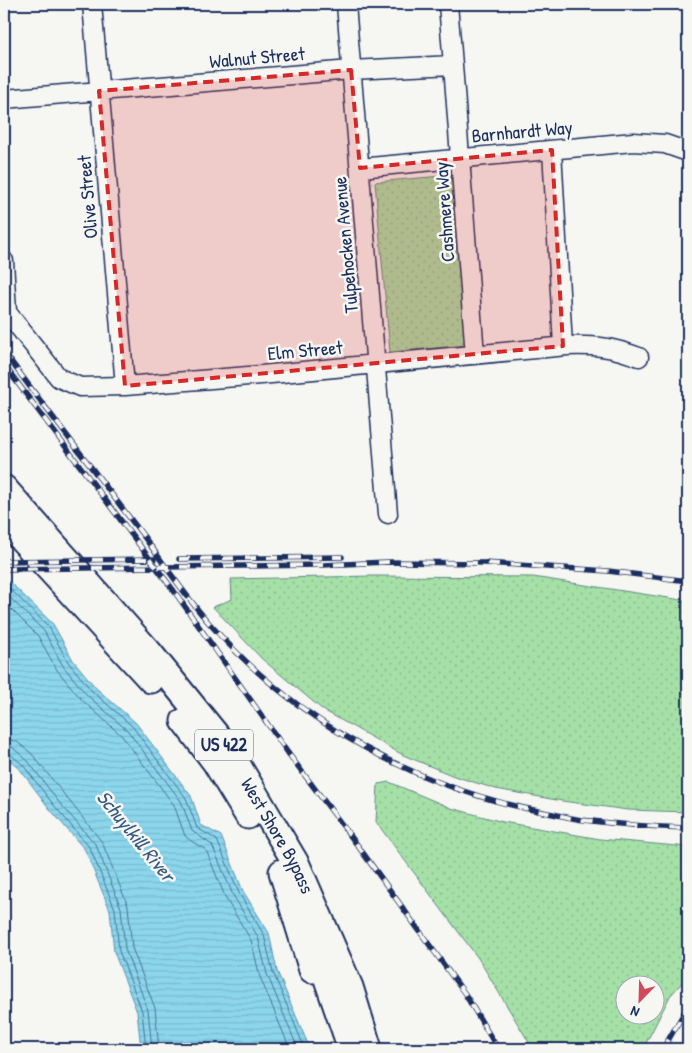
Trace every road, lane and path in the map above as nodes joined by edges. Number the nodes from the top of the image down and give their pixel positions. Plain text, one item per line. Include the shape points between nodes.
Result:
1 (92, 4) edge
2 (346, 4) edge
3 (448, 4) edge
4 (453, 65) junction
5 (352, 70) junction
6 (99, 91) junction
7 (4, 98) edge
8 (552, 150) junction
9 (688, 152) edge
10 (461, 158) junction
11 (360, 168) junction
12 (4, 261) edge
13 (563, 346) junction
14 (475, 355) junction
15 (639, 357) dead end
16 (376, 365) junction
17 (125, 386) junction
18 (4, 488) edge
19 (388, 514) dead end
20 (4, 520) edge
21 (282, 872) junction
22 (336, 1049) edge
23 (351, 1049) edge
24 (369, 1049) edge

1 - 6 street, Olive Street
2 - 5 street, Tulpehocken Avenue
3 - 4 street
4 - 5 street, Walnut Street
4 - 10 street, Cashmere Way
5 - 6 street, Walnut Street
5 - 11 street, Tulpehocken Avenue
6 - 7 street, Walnut Street
6 - 17 street, Olive Street
8 - 9 street, Barnhardt Way via 633,142 666,144
8 - 10 street, Barnhardt Way
8 - 13 street
10 - 11 street, Barnhardt Way
10 - 14 street, Cashmere Way
11 - 16 street, Tulpehocken Avenue
12 - 17 street, Elm Street via 7,312 59,378 80,387
13 - 14 street, Elm Street
13 - 15 street, Elm Street via 600,346
14 - 16 street, Elm Street
16 - 17 street, Elm Street
16 - 19 street, Tulpehocken Avenue
18 - 24 highway, West Shore Bypass / US 422 via 149,652 230,752 297,865 350,987
20 - 21 highway, West Shore Bypass / US 422 via 152,681 215,762
21 - 22 highway
21 - 23 highway, West Shore Bypass / US 422 via 319,954

